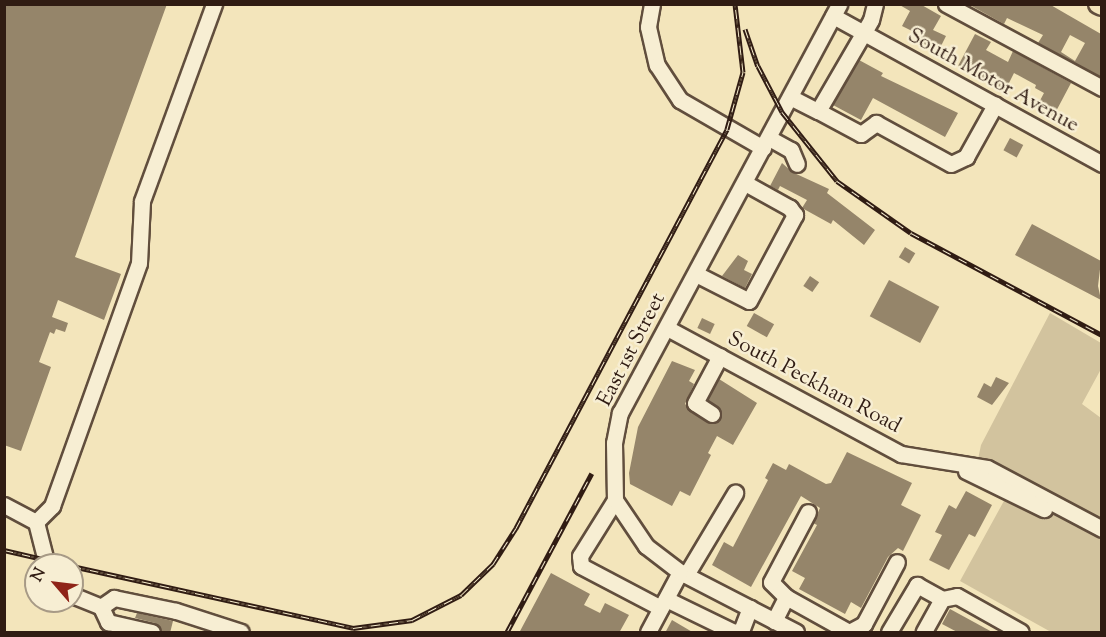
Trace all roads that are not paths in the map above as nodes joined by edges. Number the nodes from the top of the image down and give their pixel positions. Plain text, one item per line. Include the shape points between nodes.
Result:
1 (214, 4) edge
2 (652, 4) edge
3 (875, 4) edge
4 (946, 4) edge
5 (836, 10) edge
6 (863, 32) junction
7 (1101, 88) edge
8 (790, 97) junction
9 (995, 105) junction
10 (818, 111) junction
11 (766, 143) junction
12 (1100, 161) edge
13 (797, 164) dead end
14 (745, 183) junction
15 (696, 274) junction
16 (667, 328) junction
17 (720, 356) junction
18 (712, 414) dead end
19 (946, 464) junction
20 (735, 493) dead end
21 (615, 500) junction
22 (4, 505) edge
23 (808, 512) dead end
24 (36, 522) junction
25 (1101, 529) edge
26 (1101, 540) edge
27 (44, 553) edge
28 (897, 562) dead end
29 (683, 574) junction
30 (786, 597) junction
31 (942, 599) junction
32 (84, 601) edge
33 (663, 603) junction
34 (101, 607) junction
35 (750, 608) junction
36 (774, 621) junction
37 (790, 631) edge
38 (741, 632) edge
39 (849, 632) edge
40 (152, 633) edge
41 (241, 633) edge
42 (648, 633) edge
43 (889, 633) edge
44 (924, 633) edge
45 (1021, 633) edge

1 - 24 street via 142,201 139,262 52,506
2 - 11 street via 648,27 657,65 680,100
3 - 6 street
4 - 7 street
5 - 6 street, South Motor Avenue
5 - 8 street, East 1st Street
6 - 9 street, South Motor Avenue
6 - 10 street
8 - 10 street
8 - 11 street, East 1st Street
9 - 10 street via 966,157 951,164 876,123 861,134
9 - 12 street, South Motor Avenue
11 - 13 street via 791,150
11 - 14 street, East 1st Street
14 - 15 street, East 1st Street
14 - 15 street via 790,208 795,215 749,301
15 - 16 street, East 1st Street
16 - 17 street, South Peckham Road
16 - 21 street, East 1st Street via 620,413 614,443
17 - 18 street via 695,403
17 - 19 street, South Peckham Road via 901,454
19 - 25 street via 987,468
19 - 26 street via 981,477
20 - 29 street
21 - 29 street via 646,546
21 - 33 street via 580,556 581,566
22 - 24 street
23 - 30 street via 771,582
24 - 27 street
28 - 39 street via 864,624
29 - 33 street
29 - 35 street
30 - 36 street
30 - 39 street
31 - 43 street via 917,585
31 - 44 street
31 - 45 street via 957,596
32 - 34 street
33 - 38 street
33 - 42 street
34 - 40 street via 108,622
34 - 41 street via 114,598 176,611
35 - 36 street
35 - 38 street
36 - 37 street

